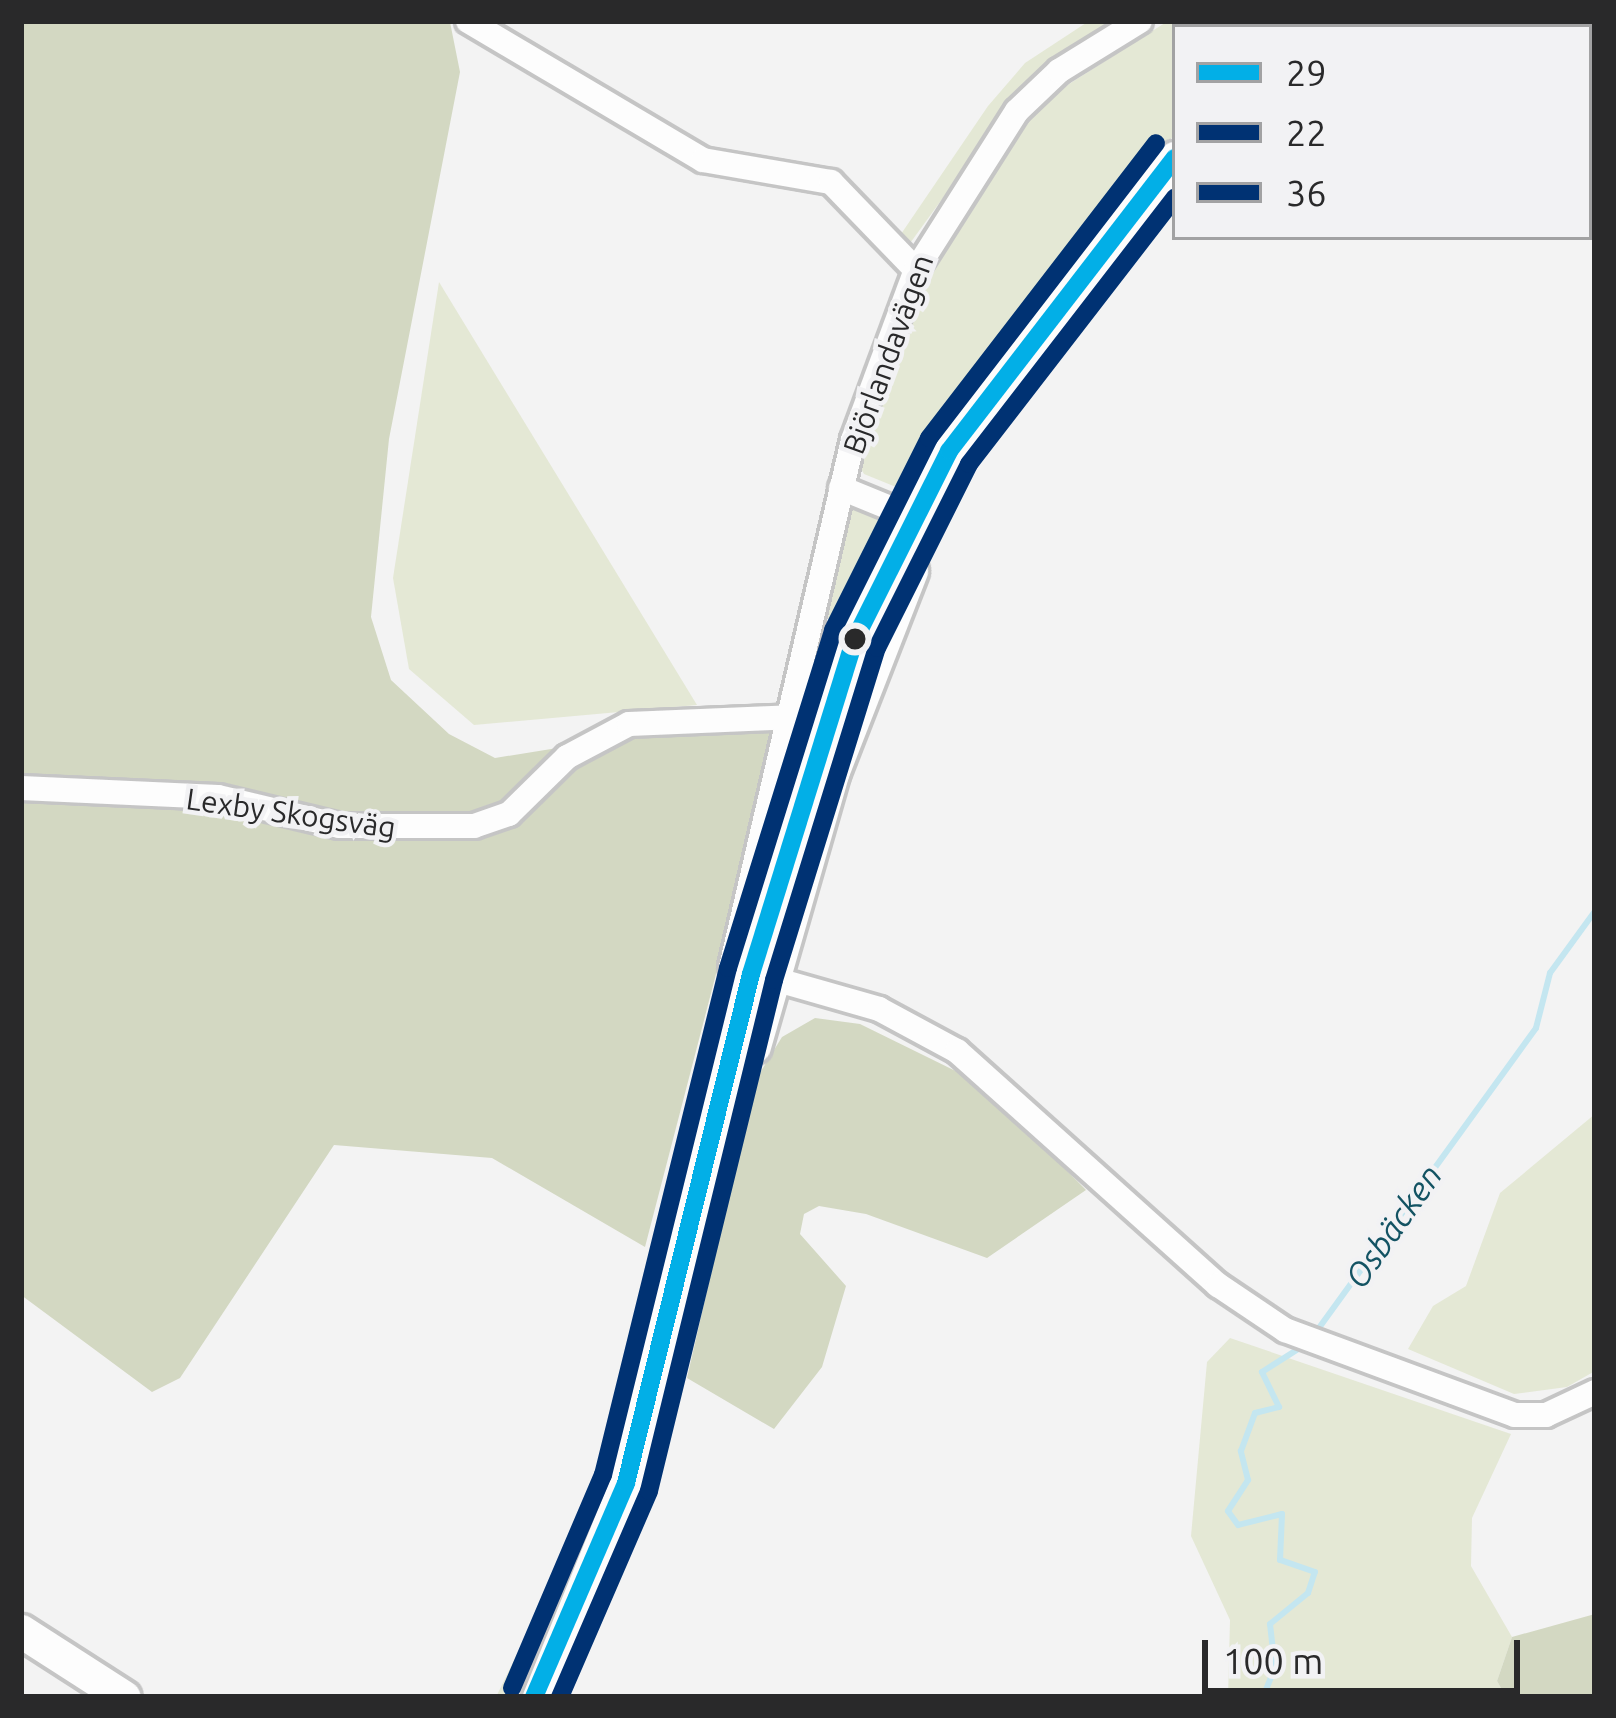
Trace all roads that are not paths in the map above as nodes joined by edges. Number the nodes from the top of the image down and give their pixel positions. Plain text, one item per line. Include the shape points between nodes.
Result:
1 (468, 21) edge
2 (1140, 21) edge
3 (1172, 162) edge
4 (916, 270) junction
5 (841, 488) junction
6 (922, 522) junction
7 (796, 717) junction
8 (21, 788) edge
9 (752, 973) junction
10 (1595, 1392) edge
11 (21, 1631) edge
12 (538, 1694) edge
13 (124, 1697) edge

1 - 4 street via 703,160 831,182
2 - 4 street, Björlandavägen via 1059,70 1017,111
3 - 6 street via 1032,333
4 - 5 street, Björlandavägen
5 - 6 street
5 - 7 street
6 - 9 street via 826,722
7 - 8 street, Lexby Skogsväg via 629,724 567,757 503,818 474,826 340,826 218,797
7 - 9 street via 760,850
9 - 10 street via 879,1009 957,1051 1218,1285 1320,1348 1522,1417
9 - 12 street via 620,1500
11 - 13 street

